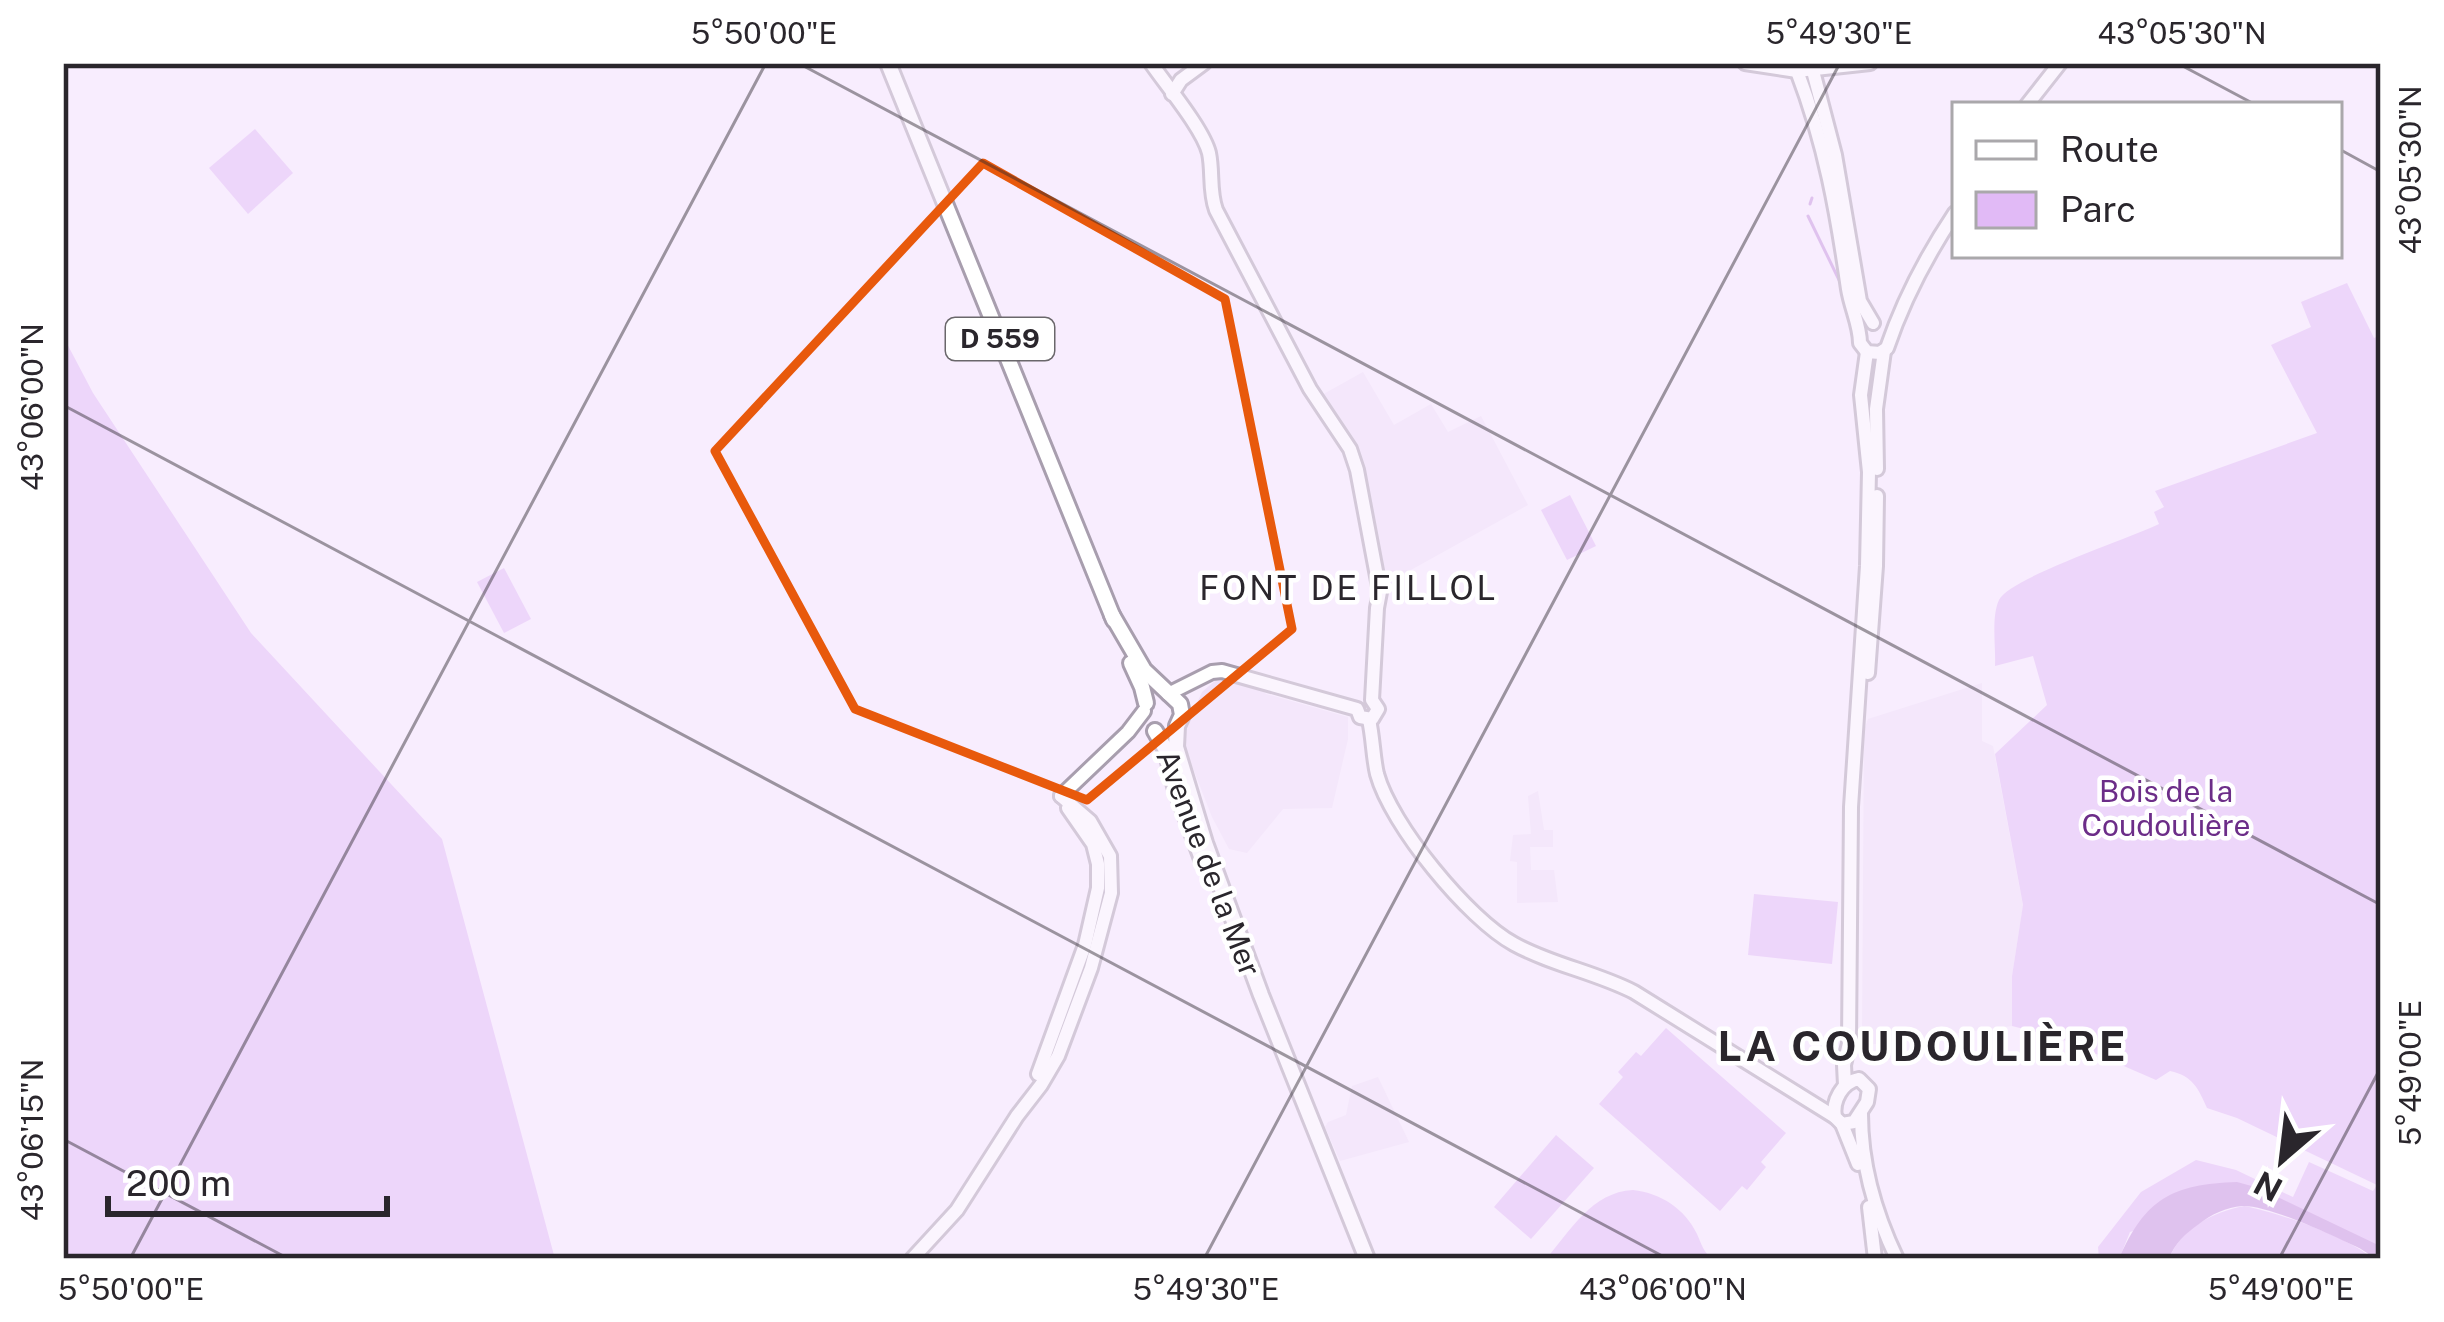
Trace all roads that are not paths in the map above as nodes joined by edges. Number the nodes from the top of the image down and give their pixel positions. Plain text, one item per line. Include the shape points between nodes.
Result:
1 (889, 63) edge
2 (1151, 63) edge
3 (1204, 63) edge
4 (1745, 63) edge
5 (1870, 63) edge
6 (2060, 63) edge
7 (1813, 70) junction
8 (1797, 71) junction
9 (1172, 94) junction
10 (2029, 102) edge
11 (1952, 218) edge
12 (1876, 328) junction
13 (1884, 351) junction
14 (1867, 352) junction
15 (1112, 615) junction
16 (1196, 682) junction
17 (1168, 694) junction
18 (1372, 700) junction
19 (1357, 709) junction
20 (1182, 710) junction
21 (1149, 718) junction
22 (1369, 720) junction
23 (1177, 726) junction
24 (1852, 779) junction
25 (1261, 995) junction
26 (1848, 1050) junction
27 (1859, 1078) junction
28 (1842, 1090) junction
29 (1806, 1097) junction
30 (1861, 1114) junction
31 (1839, 1120) junction
32 (912, 1259) edge
33 (1366, 1259) edge
34 (1875, 1259) edge
35 (1897, 1259) edge

1 - 15 main road, Avenue de la Mer / D 559
2 - 9 street
3 - 9 street
4 - 8 street
5 - 7 street
6 - 10 street
7 - 8 street
7 - 12 street via 1859,301
8 - 12 street via 1826,155 1852,315
9 - 18 street via 1208,150 1216,210 1350,449 1381,592
11 - 12 street via 1898,317
12 - 13 street via 1890,344
12 - 14 street via 1859,343
13 - 14 street
13 - 24 street via 1871,632
14 - 24 street via 1861,395 1868,566
15 - 17 main road, Avenue de la Mer
15 - 21 main road, Avenue de la Mer / D 559
16 - 17 street
16 - 19 street via 1222,671
16 - 20 street
17 - 20 main road
17 - 21 main road via 1155,695
18 - 19 street
18 - 22 street via 1377,712
19 - 22 street
20 - 23 main road
21 - 23 main road via 1167,732
21 - 25 main road, Avenue de la Mer / D 559
21 - 32 street via 1061,796 1090,820 1112,869 1091,968 1058,1056 957,1210
22 - 29 street via 1378,776 1401,823 1492,929 1634,992
23 - 25 main road, Avenue de la Mer / D 559 via 1192,802
24 - 26 street
25 - 33 main road, Avenue de la Mer / D 559
26 - 27 street
26 - 28 street
27 - 28 street
27 - 30 street via 1870,1095
28 - 29 street
28 - 31 street via 1834,1108
29 - 31 street
30 - 31 street
30 - 35 street via 1870,1187
31 - 34 street via 1864,1185

